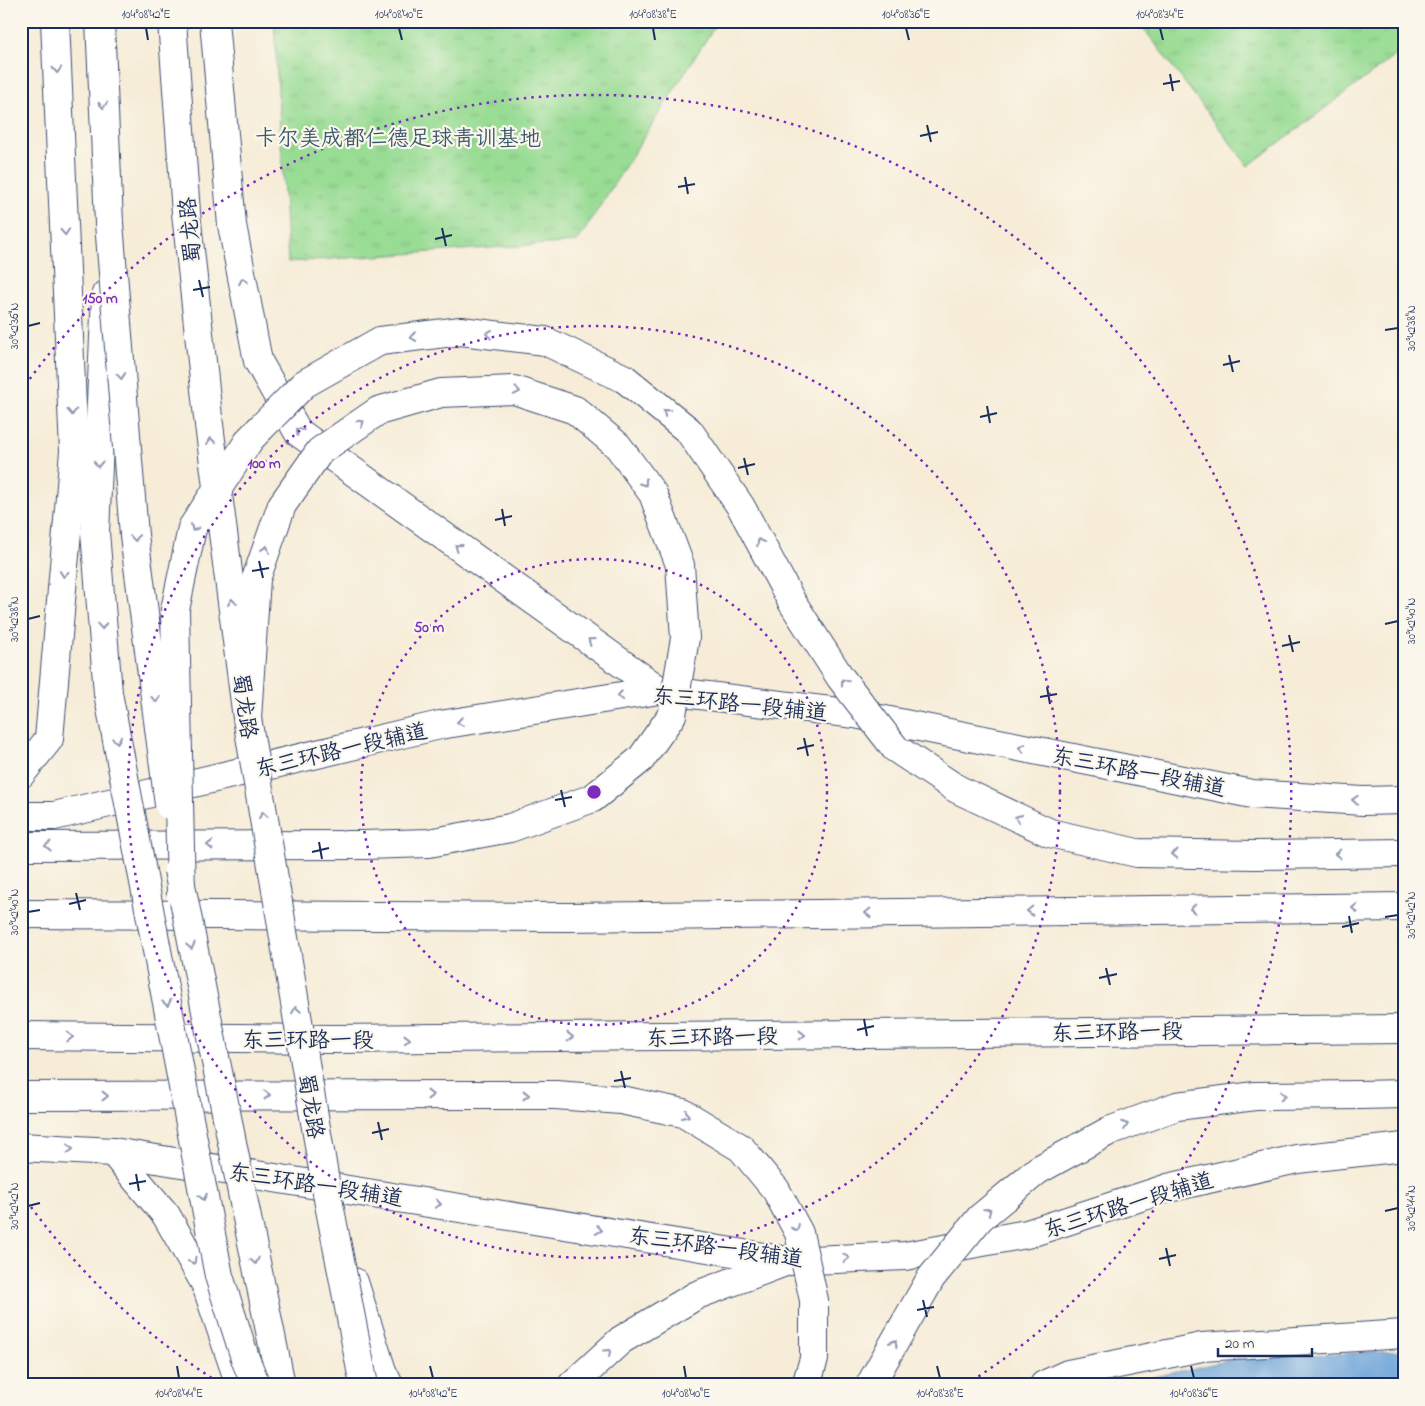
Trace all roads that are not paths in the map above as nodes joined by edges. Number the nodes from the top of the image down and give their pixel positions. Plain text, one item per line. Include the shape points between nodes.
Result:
1 (55, 21) edge
2 (100, 21) edge
3 (172, 21) edge
4 (214, 21) edge
5 (109, 223) junction
6 (659, 690) junction
7 (247, 718) junction
8 (21, 774) edge
9 (1404, 800) edge
10 (21, 816) edge
11 (21, 846) edge
12 (1404, 853) edge
13 (181, 895) junction
14 (1404, 907) edge
15 (21, 914) edge
16 (1404, 1028) edge
17 (21, 1036) edge
18 (1404, 1094) edge
19 (21, 1096) edge
20 (21, 1147) edge
21 (1404, 1147) edge
22 (112, 1152) junction
23 (328, 1199) junction
24 (788, 1260) junction
25 (1404, 1334) edge
26 (240, 1385) edge
27 (256, 1385) edge
28 (281, 1385) edge
29 (364, 1385) edge
30 (389, 1385) edge
31 (572, 1385) edge
32 (806, 1385) edge
33 (870, 1385) edge
34 (1044, 1385) edge

1 -> 8 main road via 74,451 50,739
2 -> 5 main road
7 -> 3 main road, 蜀龙路, bridge via 186,212
6 -> 4 main road via 298,432 258,360 232,224
5 -> 13 main road, bridge via 134,535
5 -> 27 main road, bridge via 95,532 108,692 218,1276
9 -> 6 main road, 东三环路一段辅道 via 1362,801 1252,794 855,714
6 -> 10 main road, 东三环路一段辅道 via 440,725 54,816
7 -> 11 main road, bridge via 256,579 282,505 320,451 378,411 441,393 514,390 575,410 618,446 653,494 680,565 685,638 672,715 641,759 593,798 510,828 428,843
23 -> 7 main road, 蜀龙路, bridge
12 -> 13 main road, bridge via 1255,856 1137,853 1050,834 957,789 895,748 834,669 792,602 741,507 689,431 625,379 544,341 461,330 380,341 304,384 250,439 192,528 176,610
13 -> 28 main road, bridge
14 -> 15 main road via 567,916
17 -> 16 main road, 东三环路一段 via 334,1040
33 -> 18 main road, bridge via 931,1278 980,1218 1038,1170 1109,1131 1177,1106 1255,1096
19 -> 32 main road, bridge via 556,1095 621,1100 684,1113 741,1148 776,1190 799,1233 814,1300 814,1360
20 -> 22 main road, 东三环路一段辅道
24 -> 21 main road, 东三环路一段辅道 via 905,1256 1026,1234 1168,1188 1297,1159
22 -> 24 main road, 东三环路一段辅道
22 -> 26 main road via 166,1215 206,1285
23 - 29 main road, 蜀龙路, bridge
23 - 30 main road, bridge
31 -> 24 main road via 621,1340 697,1295
25 - 34 main road via 1202,1347 1068,1374

